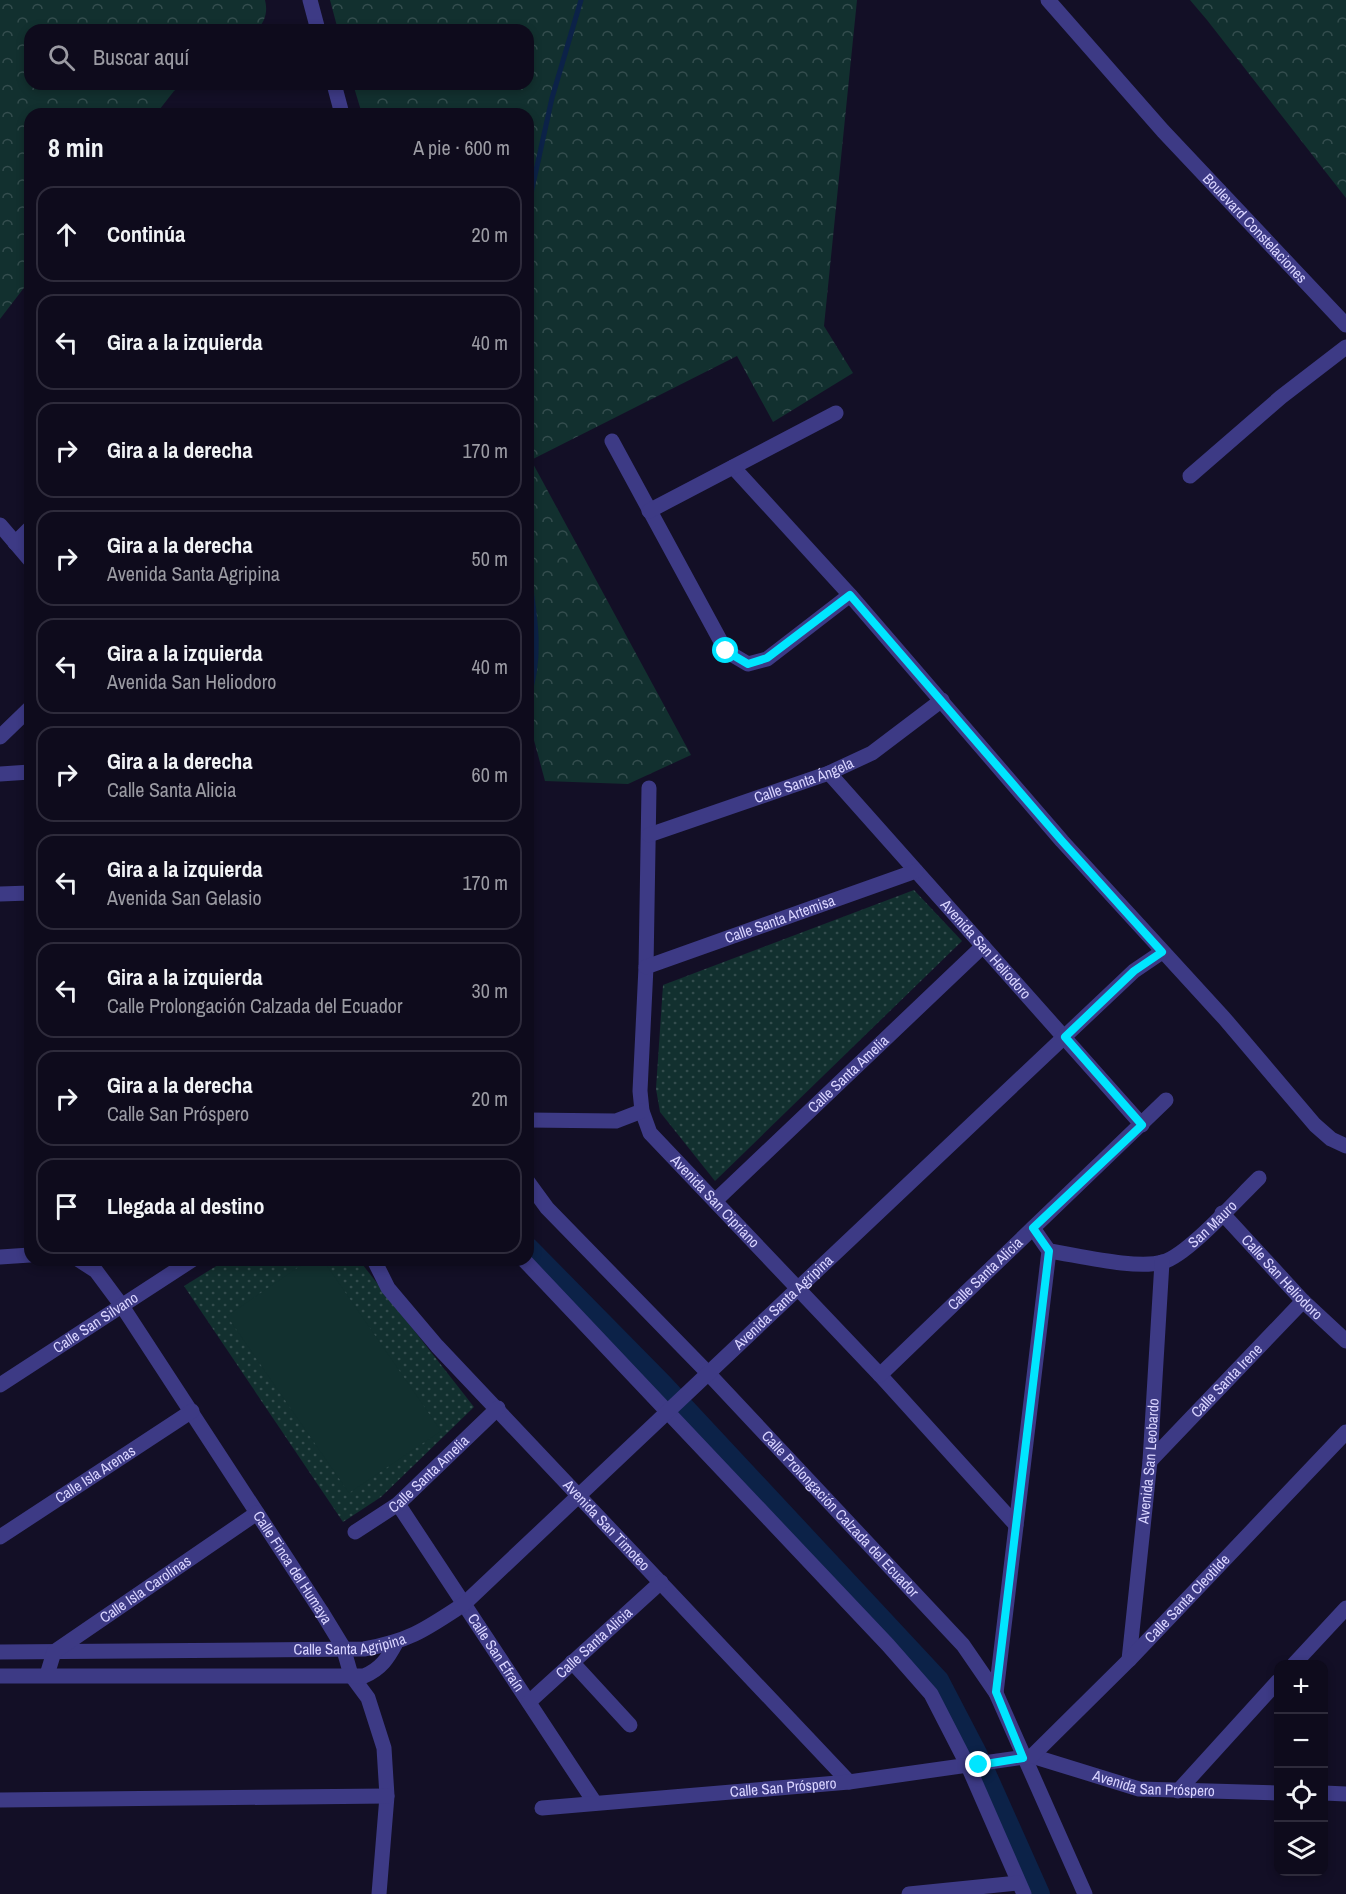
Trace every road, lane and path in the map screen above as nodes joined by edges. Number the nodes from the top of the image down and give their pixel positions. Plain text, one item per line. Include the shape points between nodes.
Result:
1 (310, 0) edge
2 (1048, 0) edge
3 (316, 24) edge
4 (336, 90) edge
5 (340, 108) edge
6 (1346, 325) edge
7 (1346, 347) edge
8 (836, 413) dead end
9 (612, 441) dead end
10 (733, 467) junction
11 (1190, 476) dead end
12 (649, 511) junction
13 (0, 525) edge
14 (24, 534) edge
15 (15, 543) junction
16 (24, 553) edge
17 (850, 595) junction
18 (942, 700) junction
19 (24, 714) edge
20 (0, 737) edge
21 (24, 772) edge
22 (829, 773) junction
23 (0, 774) edge
24 (649, 788) dead end
25 (650, 835) junction
26 (916, 871) junction
27 (24, 893) edge
28 (0, 894) edge
29 (983, 946) junction
30 (1162, 952) junction
31 (646, 967) junction
32 (1065, 1037) junction
33 (1166, 1100) dead end
34 (642, 1112) junction
35 (534, 1120) edge
36 (1142, 1125) junction
37 (1346, 1146) edge
38 (1259, 1178) dead end
39 (534, 1190) edge
40 (715, 1202) junction
41 (1222, 1213) junction
42 (1033, 1228) junction
43 (1049, 1251) junction
44 (24, 1256) edge
45 (0, 1257) edge
46 (1162, 1262) junction
47 (88, 1266) edge
48 (183, 1266) edge
49 (377, 1266) edge
50 (530, 1266) edge
51 (797, 1290) junction
52 (1303, 1301) junction
53 (122, 1306) junction
54 (1346, 1341) edge
55 (707, 1372) junction
56 (880, 1375) junction
57 (0, 1385) edge
58 (672, 1407) junction
59 (498, 1408) junction
60 (192, 1411) junction
61 (1346, 1432) edge
62 (1150, 1461) junction
63 (579, 1495) junction
64 (398, 1504) junction
65 (257, 1513) junction
66 (1016, 1525) junction
67 (355, 1532) dead end
68 (0, 1536) edge
69 (661, 1582) junction
70 (464, 1604) junction
71 (1346, 1608) edge
72 (396, 1643) junction
73 (343, 1647) junction
74 (0, 1652) edge
75 (54, 1652) junction
76 (1129, 1660) junction
77 (1299, 1660) edge
78 (572, 1662) junction
79 (376, 1671) junction
80 (47, 1675) junction
81 (0, 1676) edge
82 (351, 1676) junction
83 (1274, 1685) edge
84 (996, 1692) junction
85 (368, 1698) junction
86 (529, 1702) junction
87 (630, 1725) dead end
88 (1027, 1757) junction
89 (973, 1766) junction
90 (849, 1782) junction
91 (1178, 1791) junction
92 (1274, 1792) edge
93 (387, 1796) junction
94 (0, 1800) edge
95 (595, 1803) junction
96 (542, 1808) dead end
97 (1021, 1888) edge
98 (379, 1894) edge
99 (909, 1894) edge
100 (1085, 1894) edge

1 - 3 street
2 - 6 street, Boulevard Constelaciones via 1163,131
4 - 5 street
7 - 11 street
8 - 10 street
9 - 12 street
10 - 12 street
10 - 17 street
12 - 17 street via 726,651 748,664 767,658
13 - 15 street
14 - 15 street
15 - 16 street
17 - 18 street
18 - 22 street, Calle Santa Ángela via 872,753
18 - 30 street
19 - 20 street
21 - 23 street
22 - 25 street, Calle Santa Ángela
22 - 26 street, Avenida San Heliodoro
24 - 25 street, Avenida San Cipriano
25 - 31 street, Avenida San Cipriano
26 - 29 street, Avenida San Heliodoro
26 - 31 street, Calle Santa Artemisa
27 - 28 street
29 - 32 street, Avenida San Heliodoro
29 - 40 street, Calle Santa Amelia
30 - 32 street, Avenida Santa Agripina via 1134,971
30 - 37 street via 1315,1125
31 - 34 street, Avenida San Cipriano
32 - 36 street, Avenida San Heliodoro
32 - 51 street, Avenida Santa Agripina
33 - 36 street, Calle Santa Alicia
34 - 35 street via 616,1121
34 - 40 street, Avenida San Cipriano via 657,1143
36 - 42 street, Calle Santa Alicia
38 - 41 street, San Mauro
39 - 55 street, Calle Prolongación Calzada del Ecuador
40 - 51 street, Avenida San Cipriano
41 - 46 street, San Mauro via 1181,1252
41 - 52 street, Calle San Heliodoro
42 - 43 street
42 - 56 street, Calle Santa Alicia
43 - 46 street via 1134,1263
43 - 66 street
44 - 45 street
46 - 62 street, Avenida San Leobardo
47 - 53 street, Calle Finca del Humaya
48 - 53 street, Calle San Silvano
49 - 59 street, Avenida San Timoteo via 388,1288 437,1346
50 - 58 street
51 - 55 street, Avenida Santa Agripina
51 - 56 street, Avenida San Cipriano
52 - 54 street, Calle San Heliodoro
52 - 62 street, Calle Santa Irene
53 - 57 street, Calle San Silvano
53 - 60 street, Calle Finca del Humaya
55 - 58 street, Avenida Santa Agripina
55 - 84 street, Calle Prolongación Calzada del Ecuador via 963,1646
56 - 66 street, Avenida San Cipriano
58 - 63 street, Avenida Santa Agripina
58 - 89 street via 931,1694
59 - 63 street, Avenida San Timoteo
59 - 64 street, Calle Santa Amelia
60 - 65 street, Calle Finca del Humaya
60 - 68 street, Calle Isla Arenas
61 - 76 street, Calle Santa Cleotilde
62 - 76 street, Avenida San Leobardo
63 - 69 street, Avenida San Timoteo
63 - 70 street, Avenida Santa Agripina
64 - 67 street, Calle Santa Amelia
64 - 70 street, Calle San Efraín
65 - 73 street, Calle Finca del Humaya
65 - 75 street, Calle Isla Carolinas
66 - 84 street
69 - 78 street, Calle Santa Alicia
69 - 90 street, Avenida San Timoteo
70 - 72 street, Avenida Santa Agripina via 420,1634
70 - 86 street, Calle San Efraín
71 - 77 street
72 - 73 street, Calle Santa Agripina
72 - 79 street, Calle Santa Agripina
73 - 75 street, Calle Santa Agripina
73 - 82 street, Calle Finca del Humaya
74 - 75 street, Calle Santa Agripina
75 - 80 street
76 - 88 street, Calle Santa Cleotilde
78 - 86 street, Calle Santa Alicia
78 - 87 street
79 - 82 street, Calle Santa Agripina
79 - 85 street
80 - 81 street, Calle Santa Agripina
80 - 82 street, Calle Santa Agripina
82 - 85 street, Calle Finca del Humaya
83 - 91 street
84 - 88 street, Calle Prolongación Calzada del Ecuador
85 - 93 street, Calle Finca del Humaya via 384,1748
86 - 95 street, Calle San Efraín
88 - 89 street, Calle San Próspero
88 - 91 street, Avenida San Próspero via 1139,1789
88 - 100 street, Calle Prolongación Calzada del Ecuador
89 - 90 street, Calle San Próspero
89 - 97 street
90 - 95 street, Calle San Próspero
91 - 92 street, Avenida San Próspero
93 - 94 street
93 - 98 street, Calle Finca del Humaya
95 - 96 street, Calle San Próspero
97 - 99 street

